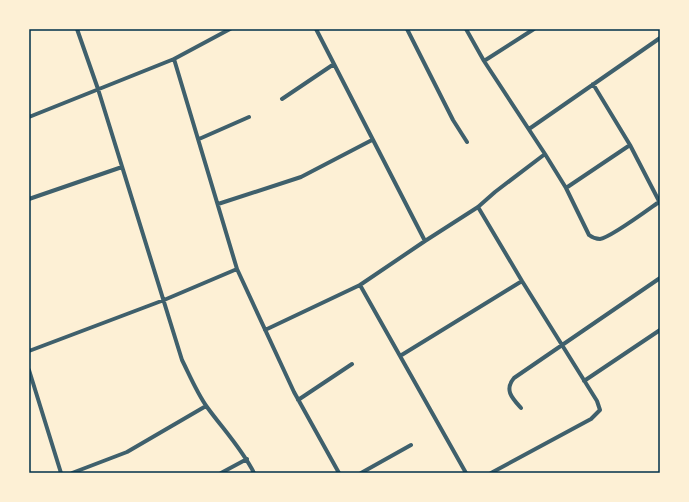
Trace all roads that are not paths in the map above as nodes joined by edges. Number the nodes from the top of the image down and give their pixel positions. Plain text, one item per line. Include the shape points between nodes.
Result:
1 (77, 29) edge
2 (230, 29) edge
3 (316, 29) edge
4 (407, 29) edge
5 (466, 29) edge
6 (534, 29) edge
7 (660, 38) edge
8 (174, 59) junction
9 (484, 61) junction
10 (334, 64) junction
11 (593, 84) junction
12 (98, 89) junction
13 (282, 99) dead end
14 (29, 117) edge
15 (249, 117) dead end
16 (529, 129) junction
17 (199, 139) junction
18 (372, 140) junction
19 (467, 142) dead end
20 (630, 146) junction
21 (545, 154) junction
22 (122, 167) junction
23 (566, 188) junction
24 (29, 199) edge
25 (660, 203) edge
26 (218, 204) junction
27 (478, 207) junction
28 (425, 241) junction
29 (237, 269) junction
30 (660, 278) edge
31 (522, 281) junction
32 (360, 285) junction
33 (164, 300) junction
34 (265, 330) junction
35 (660, 330) edge
36 (562, 344) junction
37 (29, 351) edge
38 (400, 356) junction
39 (352, 364) dead end
40 (29, 370) edge
41 (584, 381) junction
42 (298, 400) junction
43 (206, 406) junction
44 (521, 408) dead end
45 (412, 445) dead end
46 (247, 459) junction
47 (61, 473) edge
48 (72, 473) edge
49 (221, 473) edge
50 (254, 473) edge
51 (339, 473) edge
52 (361, 473) edge
53 (466, 473) edge
54 (491, 473) edge

1 - 12 street
2 - 8 street
3 - 10 street
4 - 19 street via 453,120
5 - 9 street
6 - 9 street
7 - 11 street
8 - 12 street
8 - 17 street
9 - 16 street
10 - 13 street
10 - 18 street
11 - 16 street
11 - 20 street
12 - 14 street
12 - 22 street
15 - 17 street
16 - 21 street
17 - 26 street
18 - 26 street via 301,177
18 - 28 street
20 - 23 street
20 - 25 street
21 - 23 street
21 - 27 street
22 - 24 street
22 - 33 street
23 - 25 street via 589,234 595,239 612,234
26 - 29 street
27 - 28 street
27 - 31 street
28 - 32 street
29 - 33 street
29 - 34 street
30 - 36 street
31 - 36 street
31 - 38 street
32 - 34 street
32 - 38 street
33 - 37 street
33 - 43 street via 182,360
34 - 42 street
35 - 41 street
36 - 41 street
36 - 44 street via 509,384 509,391
38 - 53 street
39 - 42 street
40 - 47 street
41 - 54 street via 600,410 591,419
42 - 51 street
43 - 46 street
43 - 48 street via 127,452
45 - 52 street
46 - 49 street
46 - 50 street

